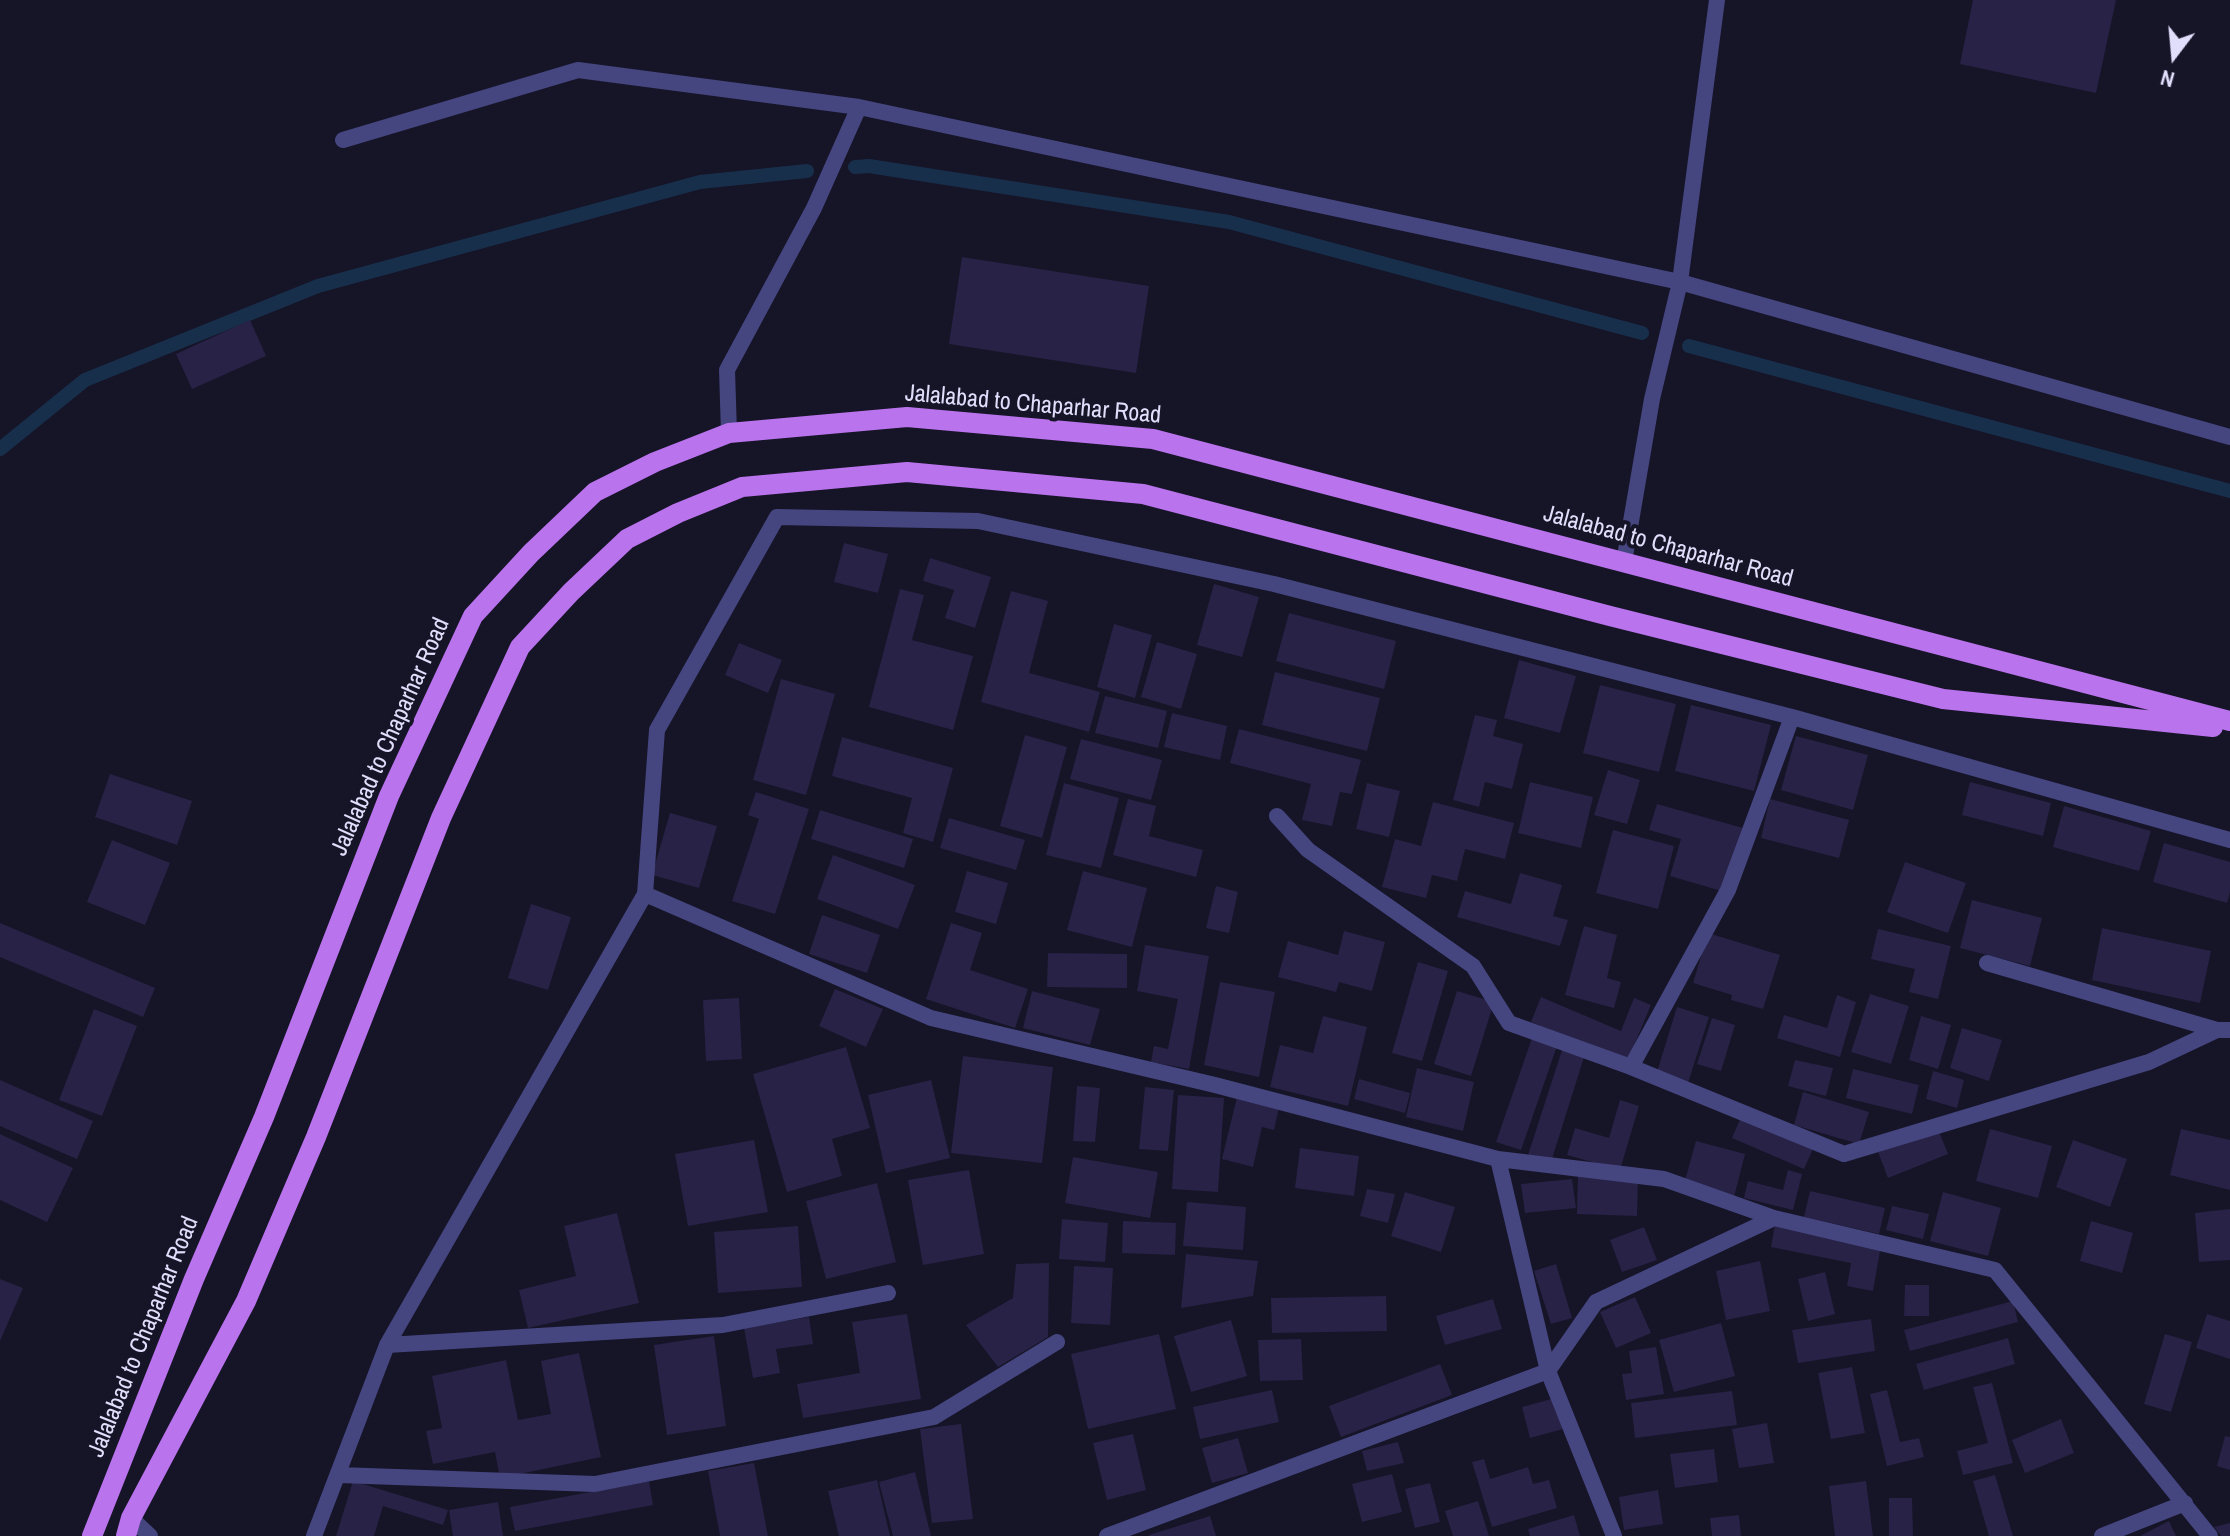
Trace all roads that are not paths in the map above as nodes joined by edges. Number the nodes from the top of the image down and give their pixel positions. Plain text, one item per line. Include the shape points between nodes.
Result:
1 (1717, 0) edge
2 (859, 107) junction
3 (343, 140) dead end
4 (1680, 282) junction
5 (729, 433) junction
6 (2230, 437) edge
7 (1624, 562) junction
8 (1792, 717) junction
9 (2230, 721) edge
10 (2230, 729) edge
11 (1277, 816) dead end
12 (2230, 840) edge
13 (645, 894) junction
14 (1987, 963) dead end
15 (2223, 1030) edge
16 (1631, 1067) junction
17 (1498, 1159) junction
18 (1774, 1218) junction
19 (888, 1293) dead end
20 (1057, 1342) dead end
21 (387, 1345) junction
22 (1548, 1371) junction
23 (339, 1475) junction
24 (2185, 1503) junction
25 (128, 1527) edge
26 (92, 1536) edge
27 (150, 1536) edge
28 (314, 1536) edge
29 (1107, 1536) edge
30 (1614, 1536) edge
31 (2102, 1536) edge
32 (2210, 1536) edge

1 - 4 street
2 - 3 street via 578,70
2 - 4 street
2 - 5 street via 814,208 727,370
4 - 6 street
4 - 7 street via 1652,399
5 - 7 main road, Jalalabad to Chaparhar Road via 907,417 1153,439
5 - 26 main road, Jalalabad to Chaparhar Road via 595,492 473,616 389,796
7 - 9 main road, Jalalabad to Chaparhar Road
8 - 12 street
8 - 13 street via 1274,584 978,521 777,517 657,730
8 - 16 street via 1728,890
10 - 25 main road via 1943,699 1143,494 907,472 742,487 627,539 520,647 441,818 246,1301
11 - 16 street via 1308,850 1473,966 1509,1023
13 - 17 street via 931,1018
13 - 21 street
14 - 15 street
15 - 16 street via 2149,1062 1844,1154
17 - 18 street via 1664,1179
17 - 22 street
18 - 22 street via 1596,1302
18 - 24 street via 1995,1270
19 - 21 street via 723,1325
20 - 23 street via 934,1417 595,1484
21 - 23 street
22 - 29 street
22 - 30 street
23 - 28 street
24 - 31 street
24 - 32 street
25 - 27 street

